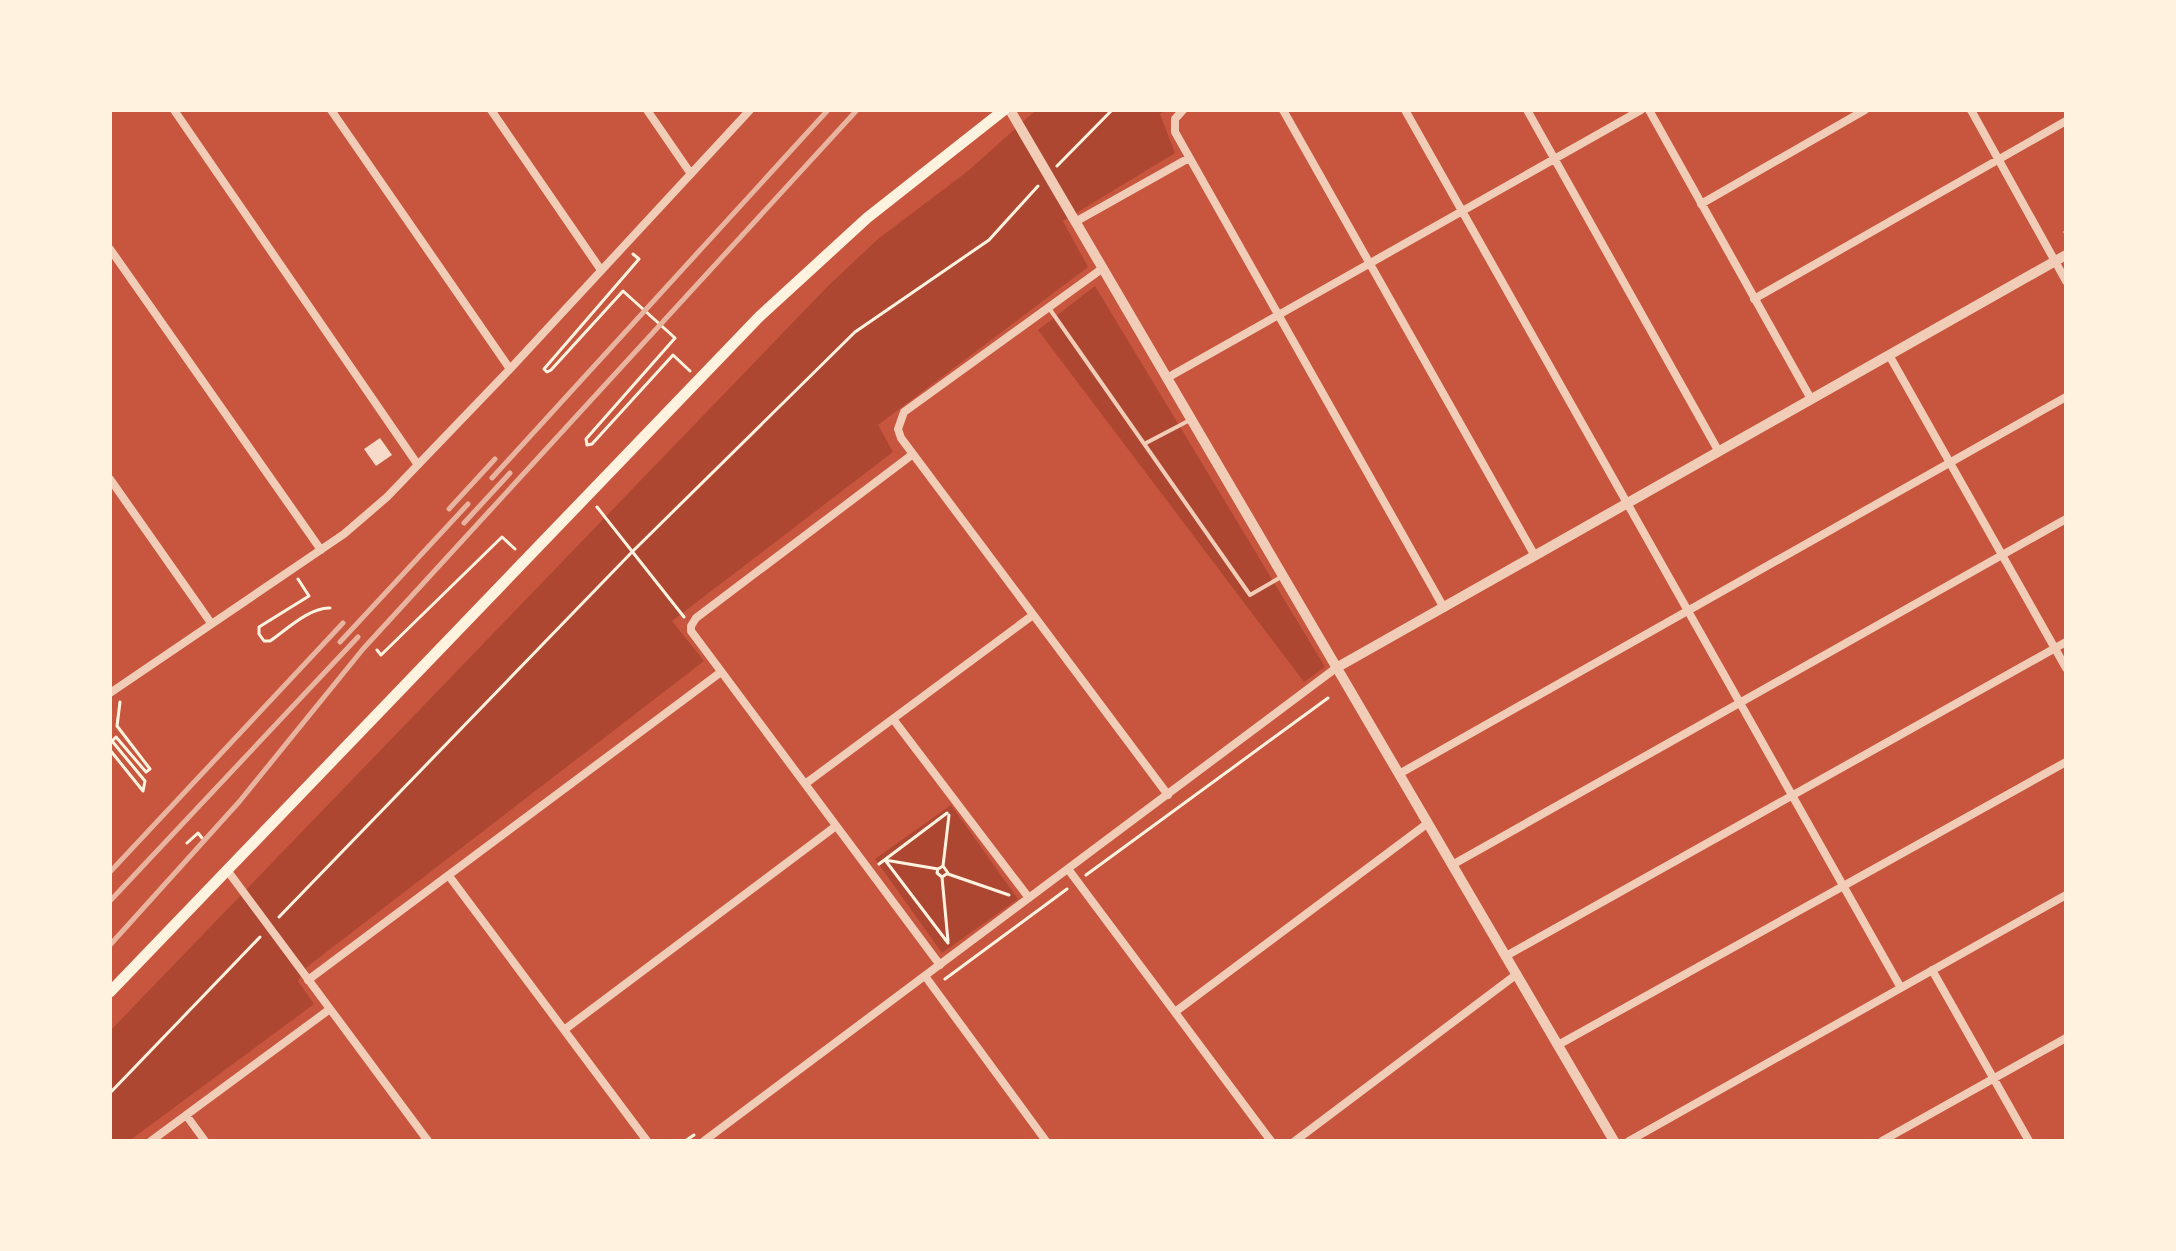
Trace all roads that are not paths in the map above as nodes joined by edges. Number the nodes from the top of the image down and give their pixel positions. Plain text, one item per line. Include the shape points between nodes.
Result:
1 (174, 110) edge
2 (331, 110) edge
3 (491, 110) edge
4 (647, 110) edge
5 (750, 110) edge
6 (1007, 110) edge
7 (1183, 110) edge
8 (1283, 110) edge
9 (1405, 110) edge
10 (1527, 110) edge
11 (1641, 110) edge
12 (1649, 110) edge
13 (1865, 110) edge
14 (1971, 110) edge
15 (2066, 121) edge
16 (1189, 158) junction
17 (1555, 159) junction
18 (1998, 159) junction
19 (691, 174) junction
20 (1701, 204) junction
21 (1462, 211) junction
22 (1075, 222) junction
23 (110, 249) edge
24 (2061, 258) edge
25 (1370, 263) junction
26 (1103, 268) junction
27 (601, 270) junction
28 (2066, 281) edge
29 (1754, 299) junction
30 (1049, 308) junction
31 (1278, 315) junction
32 (1889, 355) junction
33 (510, 369) junction
34 (1167, 378) junction
35 (2066, 397) edge
36 (1811, 399) junction
37 (1191, 419) junction
38 (1146, 443) junction
39 (1719, 452) junction
40 (913, 454) junction
41 (1950, 463) junction
42 (418, 465) junction
43 (110, 479) edge
44 (1627, 504) junction
45 (2066, 519) edge
46 (321, 550) junction
47 (2002, 555) junction
48 (1535, 556) junction
49 (1283, 576) junction
50 (1444, 608) junction
51 (1687, 611) junction
52 (1033, 615) junction
53 (211, 623) junction
54 (2066, 642) edge
55 (2055, 648) junction
56 (1336, 668) junction
57 (2066, 668) edge
58 (721, 672) junction
59 (112, 692) edge
60 (1740, 703) junction
61 (893, 719) junction
62 (2066, 762) edge
63 (1399, 774) junction
64 (805, 784) junction
65 (1168, 795) junction
66 (1792, 796) junction
67 (1428, 823) junction
68 (836, 826) junction
69 (1452, 865) junction
70 (1068, 869) junction
71 (227, 870) junction
72 (449, 876) junction
73 (1843, 886) junction
74 (2066, 895) edge
75 (1029, 898) junction
76 (1506, 956) junction
77 (940, 965) junction
78 (1932, 970) junction
79 (1517, 974) junction
80 (925, 976) junction
81 (308, 980) junction
82 (1901, 988) junction
83 (110, 992) edge
84 (330, 1009) junction
85 (1175, 1012) junction
86 (564, 1030) junction
87 (2066, 1038) edge
88 (1558, 1045) junction
89 (1994, 1079) junction
90 (186, 1115) junction
91 (151, 1141) edge
92 (205, 1141) edge
93 (428, 1141) edge
94 (647, 1141) edge
95 (704, 1141) edge
96 (1046, 1141) edge
97 (1271, 1141) edge
98 (1295, 1141) edge
99 (1614, 1141) edge
100 (1629, 1141) edge
101 (1882, 1141) edge
102 (2029, 1141) edge

1 - 42 street
2 - 33 street
3 - 27 street
4 - 19 street
5 - 19 street
6 - 22 street
6 - 71 main road via 835,245 769,307
7 - 16 street via 1175,119 1175,132
8 - 25 street
9 - 21 street
10 - 17 street
11 - 17 street
12 - 20 street
13 - 20 street
14 - 18 street
15 - 18 street
16 - 22 street
16 - 31 street
17 - 21 street
17 - 39 street
18 - 24 street
18 - 29 street
19 - 27 street
20 - 29 street
21 - 25 street
21 - 44 street
22 - 26 street
23 - 46 street
24 - 28 street
24 - 32 street
25 - 31 street
25 - 48 street
26 - 30 street
26 - 34 street
27 - 33 street
29 - 36 street
30 - 38 lane
30 - 40 street via 904,412 899,434
31 - 34 street
31 - 50 street
32 - 36 street
32 - 41 street
33 - 42 street
34 - 37 street
35 - 41 street
36 - 39 street
37 - 38 lane
37 - 49 street
38 - 49 lane via 1250,595
39 - 44 street
40 - 52 street
40 - 58 street via 696,618 693,635
41 - 47 street
41 - 51 street
42 - 46 street via 366,516
43 - 53 street
44 - 48 street
44 - 51 street
45 - 47 street
46 - 53 street
47 - 55 street
47 - 60 street
48 - 50 street
49 - 56 street
50 - 56 street
51 - 60 street
51 - 63 street
52 - 61 street
52 - 65 street
53 - 59 street
54 - 55 street
55 - 57 street
55 - 66 street
56 - 63 street
56 - 65 street
58 - 64 street
58 - 72 street
60 - 66 street
60 - 69 street
61 - 64 street
61 - 75 street
62 - 73 street
63 - 67 street
64 - 68 street
65 - 70 street
66 - 73 street
66 - 76 street
67 - 69 street
67 - 85 street
68 - 77 street
68 - 86 street
69 - 76 street
70 - 75 street
70 - 85 street
71 - 81 street
71 - 83 main road
72 - 81 street
72 - 86 street
73 - 82 street
73 - 88 street
74 - 78 street
75 - 77 street
76 - 79 street
77 - 80 street
78 - 82 street
78 - 89 street
79 - 88 street
79 - 98 street
80 - 95 street
80 - 96 street
81 - 84 street
82 - 100 street
84 - 90 street
84 - 93 street
85 - 97 street
86 - 94 street
87 - 89 street
88 - 99 street
89 - 101 street
89 - 102 street
90 - 91 street
90 - 92 street

